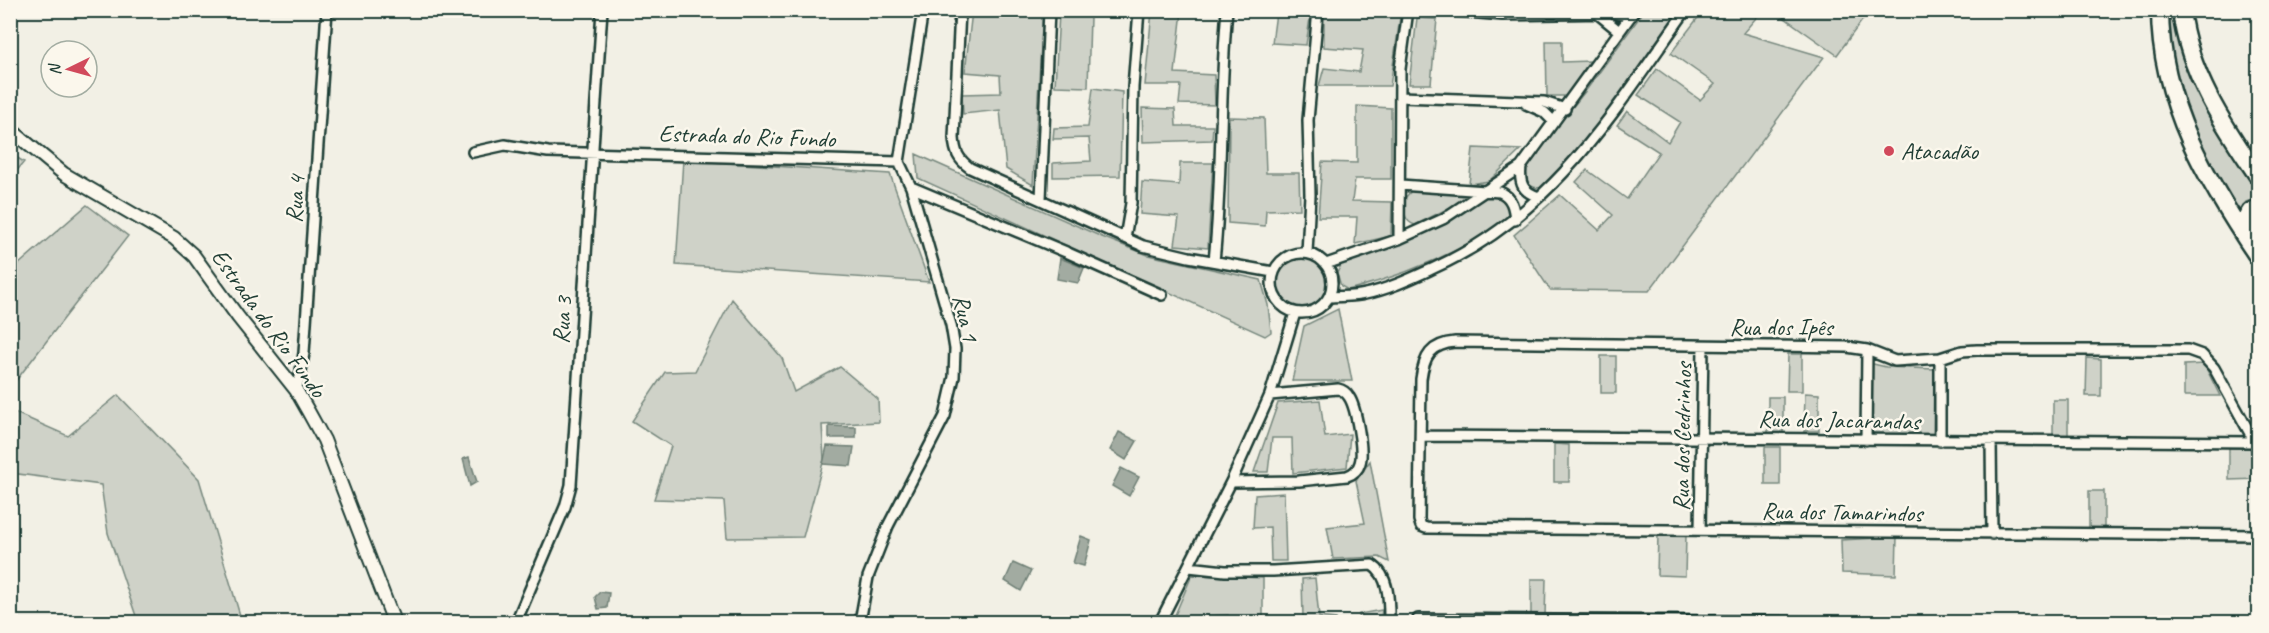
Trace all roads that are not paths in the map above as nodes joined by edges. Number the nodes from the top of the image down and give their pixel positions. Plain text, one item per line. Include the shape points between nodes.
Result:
1 (327, 10) edge
2 (602, 10) edge
3 (924, 10) edge
4 (960, 10) edge
5 (1049, 10) edge
6 (1139, 10) edge
7 (1227, 10) edge
8 (1318, 10) edge
9 (1408, 10) edge
10 (1444, 10) edge
11 (1686, 10) edge
12 (2160, 10) edge
13 (2181, 10) edge
14 (1633, 13) edge
15 (1597, 14) junction
16 (1619, 31) junction
17 (1400, 97) junction
18 (1524, 103) junction
19 (1565, 109) junction
20 (1554, 122) junction
21 (10, 129) edge
22 (473, 152) dead end
23 (593, 152) junction
24 (899, 162) junction
25 (1521, 167) junction
26 (2259, 176) edge
27 (1400, 185) junction
28 (911, 187) junction
29 (1487, 190) junction
30 (1539, 197) junction
31 (1041, 199) junction
32 (2259, 208) edge
33 (1515, 220) junction
34 (1125, 238) junction
35 (1399, 239) junction
36 (2259, 246) edge
37 (1307, 253) junction
38 (2259, 257) edge
39 (1214, 261) junction
40 (1326, 264) junction
41 (1273, 272) junction
42 (1162, 295) dead end
43 (1329, 297) junction
44 (1295, 313) junction
45 (1702, 346) junction
46 (1867, 350) junction
47 (1940, 358) junction
48 (296, 390) junction
49 (1270, 395) junction
50 (1421, 436) junction
51 (1702, 436) junction
52 (1866, 440) junction
53 (1991, 440) junction
54 (1940, 441) junction
55 (2257, 445) edge
56 (1230, 482) junction
57 (1426, 528) joint
58 (1700, 530) junction
59 (1992, 534) junction
60 (2259, 535) edge
61 (1189, 567) junction
62 (1418, 619) dead end
63 (1777, 621) edge
64 (394, 622) edge
65 (516, 622) edge
66 (860, 622) edge
67 (1160, 622) edge
68 (1389, 622) edge
69 (1862, 622) edge

1 - 48 street, Rua 4 via 304,353
2 - 23 street, Rua 3
3 - 24 street
4 - 31 street via 955,152 970,168
5 - 31 street
6 - 34 street via 1131,203
7 - 39 street
8 - 37 street via 1308,120
9 - 17 street
10 - 15 street via 1502,15
11 - 30 street via 1587,148
12 - 38 highway via 2170,83 2188,139 2222,203
13 - 26 highway via 2200,78
14 - 15 street
14 - 16 street
15 - 16 street
16 - 19 street
17 - 18 street
17 - 27 street
18 - 19 street via 1544,102
18 - 20 street via 1544,112
19 - 20 street
20 - 25 street
21 - 48 street, Estrada do Rio Fundo via 70,178 186,248
22 - 23 street, Estrada do Rio Fundo via 505,145 548,152
23 - 24 street, Estrada do Rio Fundo
23 - 65 street, Rua 3 via 571,485
24 - 28 street, Rua 1
25 - 29 street
25 - 30 street via 1522,187
27 - 29 street
27 - 35 street
28 - 42 street
28 - 66 street, Rua 1 via 951,325 954,377 945,416 888,526 868,577
29 - 33 street via 1506,194 1515,209
29 - 35 street via 1443,219
30 - 33 street
31 - 34 street
32 - 36 highway via 2250,212 2244,222
33 - 43 street via 1458,257 1410,279 1364,295
34 - 39 street via 1143,246
35 - 40 street
37 - 40 street
37 - 41 street via 1287,256
39 - 41 street
40 - 43 street via 1332,280
41 - 44 street via 1273,293 1285,309
43 - 44 street via 1314,311
44 - 49 street
45 - 46 street, Rua dos Ipês via 1831,346
45 - 50 street, Rua dos Ipês via 1442,343 1431,352 1423,369
45 - 51 street, Rua dos Cedrinhos
46 - 47 street, Rua dos Ipês via 1895,361
46 - 52 street
47 - 54 street
47 - 55 street, Rua dos Ipês via 1977,350 2196,352 2214,368
48 - 64 street, Estrada do Rio Fundo via 324,440
49 - 56 street
49 - 56 street via 1338,389 1345,392 1352,402 1361,448 1360,465 1347,476
50 - 51 street, Rua dos Jacarandas
50 - 57 street, Rua dos Ipês via 1419,520
51 - 52 street, Rua dos Jacarandas
51 - 58 street, Rua dos Cedrinhos
52 - 54 street, Rua dos Jacarandas
53 - 54 street, Rua dos Jacarandas
53 - 55 street, Rua dos Jacarandas
53 - 59 street
56 - 61 street
57 - 58 street, Rua dos Tamarindos
58 - 59 street, Rua dos Tamarindos
59 - 60 street, Rua dos Tamarindos
61 - 67 street
61 - 68 street via 1273,571 1372,565 1385,582
62 - 63 street
63 - 69 street

